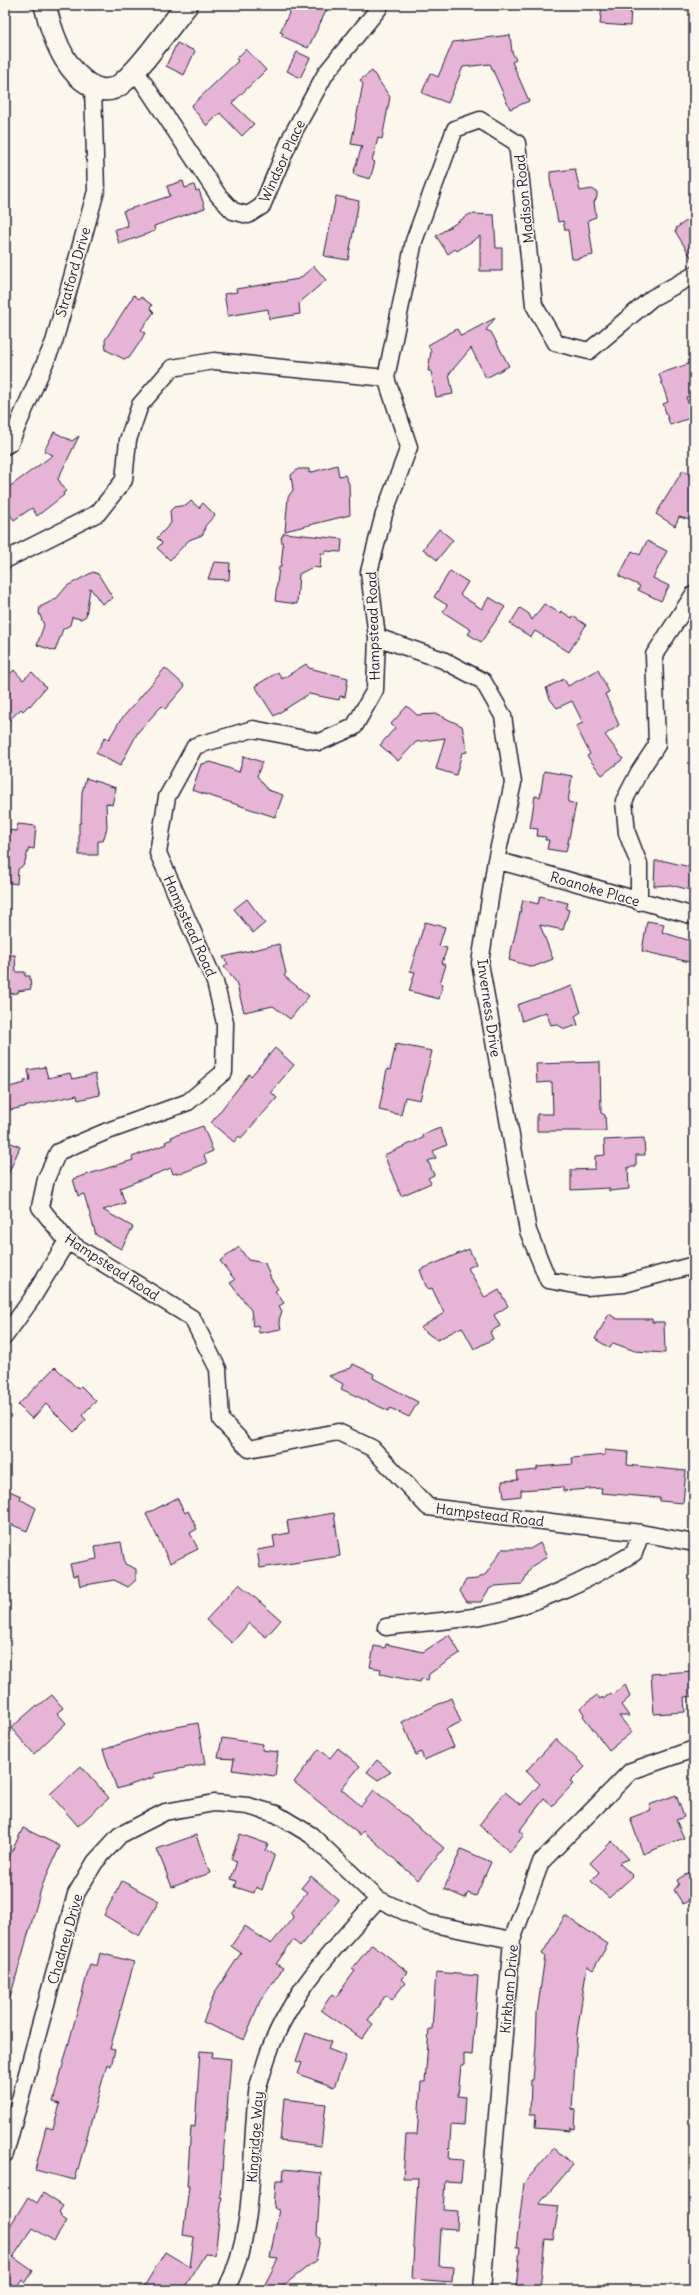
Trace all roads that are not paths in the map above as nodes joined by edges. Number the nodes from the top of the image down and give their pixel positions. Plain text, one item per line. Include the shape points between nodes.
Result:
1 (44, 5) edge
2 (187, 5) edge
3 (379, 8) dead end
4 (135, 70) junction
5 (93, 87) junction
6 (694, 276) edge
7 (386, 378) junction
8 (5, 446) edge
9 (5, 560) edge
10 (694, 594) edge
11 (377, 637) junction
12 (496, 860) junction
13 (639, 902) junction
14 (694, 916) edge
15 (67, 1241) junction
16 (694, 1265) edge
17 (5, 1336) edge
18 (641, 1533) junction
19 (694, 1543) edge
20 (386, 1627) dead end
21 (694, 1749) edge
22 (378, 1899) junction
23 (512, 1940) junction
24 (5, 2154) edge
25 (226, 2290) edge
26 (482, 2290) edge

1 - 5 main road via 65,59 81,79
2 - 4 main road
3 - 4 street, Windsor Place via 326,73 292,135 262,206 248,215 233,211 218,195
4 - 5 main road via 120,85 104,90
5 - 8 street, Stratford Drive via 96,191 54,342 10,442
6 - 7 street, Madison Road via 652,298 589,350 556,343 534,305 517,143 480,120 455,129 414,240
7 - 9 street via 214,362 172,368 140,405 128,440 124,480 98,513
7 - 11 street, Hampstead Road via 409,447 384,514 369,572
10 - 13 street via 654,656 657,744 624,801 627,833 640,864
11 - 12 street, Inverness Drive via 443,660 483,681 503,716 513,783
11 - 15 street, Hampstead Road via 375,690 354,727 320,742 253,729 195,746 166,798 158,853 215,982 225,1023 224,1072 188,1102 58,1152 46,1179 40,1208
12 - 13 street, Roanoke Place
12 - 16 street, Inverness Drive via 480,963 528,1231 548,1280 586,1287 624,1284
13 - 14 street, Roanoke Place
15 - 17 street via 31,1300
15 - 18 street, Hampstead Road via 192,1318 218,1369 221,1420 249,1449 338,1432 372,1448 428,1507
18 - 19 street, Hampstead Road
18 - 20 street via 634,1553 606,1570 542,1599 480,1616
21 - 23 street, Kirkham Drive via 630,1771 541,1862
22 - 23 street, Chadney Drive via 428,1923
22 - 24 street, Chadney Drive via 311,1835 276,1814 248,1806 214,1803 165,1812 120,1835 95,1862 76,1894
22 - 25 street, Kingridge Way via 305,1982 278,2029 266,2058 257,2093 247,2228 234,2274
23 - 26 street, Kirkham Drive

